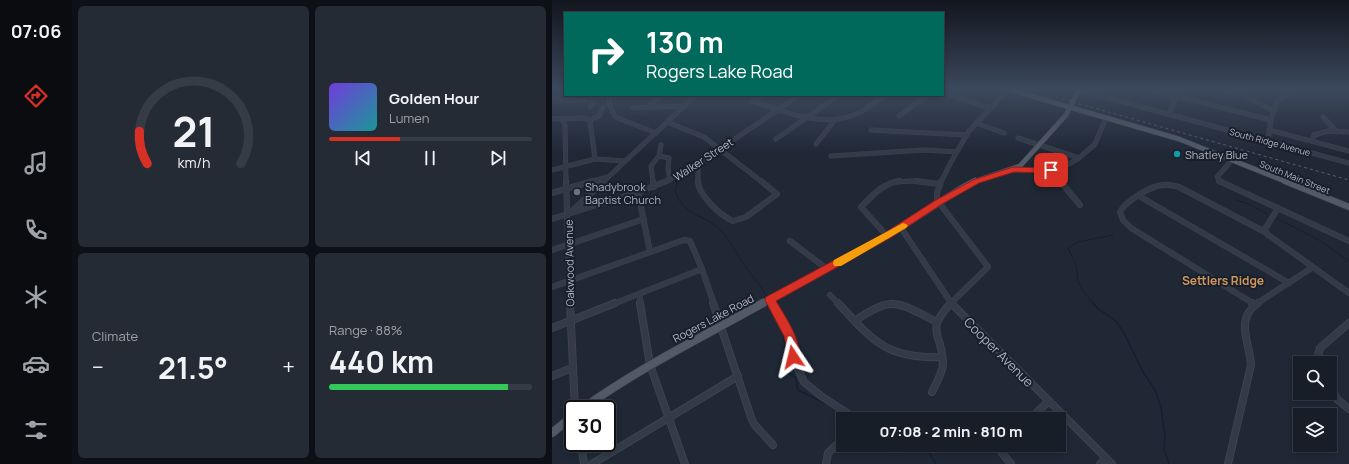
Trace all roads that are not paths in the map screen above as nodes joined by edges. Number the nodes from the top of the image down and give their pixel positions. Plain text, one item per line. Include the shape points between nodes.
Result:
1 (601, 111) edge
2 (612, 111) edge
3 (679, 111) edge
4 (775, 111) edge
5 (788, 111) edge
6 (817, 111) edge
7 (861, 111) edge
8 (906, 111) edge
9 (988, 111) edge
10 (1068, 111) edge
11 (1082, 111) edge
12 (1157, 111) edge
13 (1170, 111) edge
14 (1234, 111) edge
15 (1274, 111) edge
16 (1169, 114) junction
17 (899, 116) dead end
18 (808, 117) junction
19 (1323, 117) dead end
20 (1106, 118) junction
21 (552, 119) edge
22 (562, 119) junction
23 (590, 120) junction
24 (836, 120) junction
25 (1271, 120) junction
26 (667, 122) junction
27 (976, 123) junction
28 (871, 130) dead end
29 (1269, 130) junction
30 (1336, 131) junction
31 (1349, 132) edge
32 (656, 133) junction
33 (1004, 133) dead end
34 (967, 135) junction
35 (1018, 138) dead end
36 (776, 139) dead end
37 (1268, 141) junction
38 (1312, 142) junction
39 (816, 144) dead end
40 (661, 145) dead end
41 (1040, 145) junction
42 (719, 149) junction
43 (1349, 151) edge
44 (957, 152) junction
45 (660, 156) junction
46 (831, 156) dead end
47 (1079, 158) junction
48 (595, 159) junction
49 (1232, 160) junction
50 (625, 161) junction
51 (1349, 163) edge
52 (698, 164) junction
53 (566, 166) junction
54 (552, 170) edge
55 (1013, 170) junction
56 (1051, 170) junction
57 (609, 177) junction
58 (670, 180) junction
59 (939, 184) junction
60 (654, 187) junction
61 (567, 189) junction
62 (638, 192) junction
63 (552, 193) edge
64 (1139, 196) junction
65 (939, 202) junction
66 (1080, 205) dead end
67 (1349, 206) edge
68 (1278, 208) junction
69 (568, 215) junction
70 (552, 219) edge
71 (644, 219) junction
72 (901, 228) junction
73 (1265, 232) junction
74 (887, 236) junction
75 (790, 241) dead end
76 (1349, 241) edge
77 (568, 244) junction
78 (552, 250) edge
79 (650, 252) junction
80 (1313, 267) junction
81 (702, 269) junction
82 (827, 269) junction
83 (569, 280) junction
84 (1289, 283) junction
85 (552, 287) edge
86 (1349, 293) edge
87 (639, 294) junction
88 (830, 295) dead end
89 (770, 300) junction
90 (951, 304) junction
91 (1255, 305) junction
92 (570, 321) junction
93 (855, 321) junction
94 (938, 322) junction
95 (1349, 323) edge
96 (721, 326) junction
97 (552, 328) edge
98 (1318, 356) edge
99 (942, 357) junction
100 (650, 365) junction
101 (572, 368) junction
102 (552, 376) edge
103 (738, 376) junction
104 (932, 392) dead end
105 (1337, 399) edge
106 (574, 400) edge
107 (595, 400) edge
108 (1049, 401) junction
109 (1349, 409) edge
110 (845, 412) edge
111 (1037, 412) edge
112 (669, 418) junction
113 (564, 423) edge
114 (552, 433) edge
115 (773, 445) dead end
116 (836, 446) edge
117 (582, 452) edge
118 (1002, 452) edge
119 (1103, 461) edge
120 (584, 464) edge
121 (592, 464) edge
122 (685, 464) edge
123 (826, 464) edge
124 (1011, 464) edge
125 (1112, 464) edge
126 (1228, 464) edge

1 - 23 street via 598,116
2 - 32 street via 615,117
3 - 26 street
4 - 42 street, Walker Street
5 - 18 street
6 - 18 street
7 - 24 street
8 - 17 street
9 - 27 street
10 - 41 main road, Rogers Lake Road
11 - 20 main road, South Main Street
12 - 16 street, South Ridge Avenue
13 - 16 street
14 - 25 street
15 - 25 street
16 - 37 street, South Ridge Avenue
18 - 24 street
18 - 36 street
19 - 30 street
20 - 47 street via 1096,144
20 - 49 main road, South Main Street via 1179,139
21 - 22 street
22 - 23 street
22 - 53 street, Oakwood Avenue via 565,125
23 - 48 street
24 - 39 street
25 - 29 street
26 - 32 street
26 - 42 street via 700,135
27 - 33 street
27 - 34 street
28 - 34 street
29 - 37 street
29 - 38 street
30 - 31 street
30 - 38 street via 1318,133 1314,135
32 - 50 street
34 - 44 street
35 - 41 street
37 - 51 street, South Ridge Avenue
38 - 43 street
40 - 45 street
41 - 47 street
41 - 55 main road, Rogers Lake Road
42 - 52 street, Walker Street
42 - 52 street via 777,194 746,218 732,221 700,192
44 - 46 street via 924,150
44 - 59 street
45 - 58 street via 669,158
45 - 60 street via 651,166
47 - 56 street via 1060,169
48 - 50 street
48 - 53 street
49 - 67 main road, South Main Street
49 - 68 street via 1218,180
50 - 57 street
52 - 58 street, Walker Street
53 - 54 street
53 - 61 street, Oakwood Avenue
55 - 56 street
55 - 65 main road, Rogers Lake Road via 976,181
56 - 66 street
57 - 61 street
57 - 69 street
58 - 60 street, Walker Street
59 - 65 street via 936,198
59 - 74 street via 903,182 891,183 880,188 861,207
60 - 62 street, Walker Street
61 - 63 street
61 - 69 street, Oakwood Avenue
62 - 69 street, Walker Street
62 - 71 street
64 - 73 street via 1157,185 1172,185
64 - 84 street
64 - 91 street via 1121,209 1120,216 1127,224
65 - 72 main road, Rogers Lake Road
65 - 90 street via 988,267
68 - 73 street
68 - 76 street
69 - 70 street, Walker Street
69 - 77 street, Oakwood Avenue
71 - 77 street
71 - 79 street
72 - 74 main road, Rogers Lake Road
72 - 90 street, Cooper Avenue
73 - 80 street
74 - 82 main road, Rogers Lake Road
75 - 82 street
77 - 78 street
77 - 83 street, Oakwood Avenue
79 - 81 street via 684,240 690,241
79 - 83 street
80 - 84 street
80 - 86 street
81 - 87 street
81 - 96 street
82 - 89 main road, Rogers Lake Road
83 - 85 street
83 - 92 street, Oakwood Avenue
84 - 91 street
87 - 92 street
87 - 100 street
88 - 93 street
89 - 96 main road, Rogers Lake Road
89 - 110 street via 790,336 796,366 802,379 823,398
90 - 94 street via 942,313
90 - 108 street, Cooper Avenue
91 - 126 street via 1247,314 1244,324 1251,360
92 - 97 street
92 - 101 street, Oakwood Avenue
93 - 94 street via 875,308 894,304
93 - 99 street via 887,350 908,358
94 - 99 street
95 - 98 street via 1320,348
96 - 100 main road, Rogers Lake Road
96 - 103 street
99 - 104 street via 943,365
100 - 107 main road, Rogers Lake Road
100 - 112 street
101 - 102 street
101 - 106 street, Oakwood Avenue
103 - 112 street
103 - 115 street via 751,418
105 - 109 street
108 - 111 street
108 - 119 street, Cooper Avenue
112 - 121 street
112 - 122 street
113 - 114 main road
116 - 123 street via 826,455
117 - 120 street
118 - 124 street
119 - 125 street, Cooper Avenue

